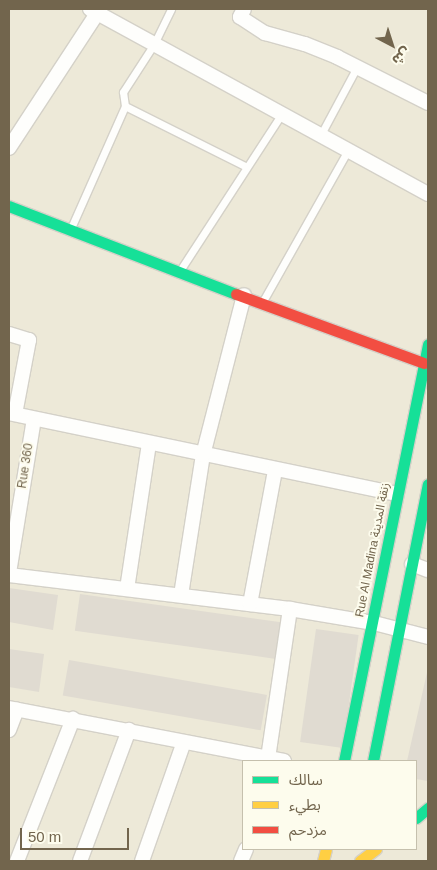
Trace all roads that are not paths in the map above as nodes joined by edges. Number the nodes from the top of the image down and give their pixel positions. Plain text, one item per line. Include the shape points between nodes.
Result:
1 (171, 9) edge
2 (244, 9) edge
3 (95, 10) edge
4 (154, 44) junction
5 (357, 67) junction
6 (428, 103) edge
7 (125, 106) junction
8 (281, 115) junction
9 (320, 136) junction
10 (9, 148) edge
11 (348, 150) junction
12 (247, 167) junction
13 (428, 194) edge
14 (9, 206) edge
15 (70, 230) junction
16 (179, 272) junction
17 (244, 295) junction
18 (263, 301) junction
19 (9, 334) edge
20 (428, 344) edge
21 (424, 363) junction
22 (12, 413) edge
23 (34, 419) junction
24 (149, 444) junction
25 (203, 455) junction
26 (275, 470) junction
27 (428, 489) edge
28 (397, 494) junction
29 (412, 564) junction
30 (428, 570) edge
31 (9, 574) edge
32 (127, 589) junction
33 (181, 595) junction
34 (250, 604) junction
35 (290, 609) junction
36 (374, 623) junction
37 (399, 628) junction
38 (428, 637) edge
39 (13, 708) edge
40 (73, 719) junction
41 (9, 730) edge
42 (129, 730) junction
43 (184, 742) junction
44 (278, 760) edge
45 (344, 760) edge
46 (373, 760) edge
47 (428, 808) edge
48 (417, 817) edge
49 (375, 850) edge
50 (18, 861) edge
51 (80, 861) edge
52 (142, 861) edge
53 (360, 861) edge

1 - 4 lane
2 - 5 street via 240,17 264,33 305,44
3 - 4 street
3 - 10 street
4 - 7 lane via 123,92
4 - 8 street
5 - 6 street
5 - 9 lane
7 - 12 lane
7 - 15 lane
8 - 9 street
8 - 12 lane
9 - 11 street
11 - 13 street
11 - 18 lane
12 - 16 lane
14 - 15 main road
15 - 16 main road
16 - 17 main road
17 - 18 main road
17 - 25 street
18 - 21 main road
19 - 22 street via 29,340
20 - 21 main road, Rue Al Madina زنقة المدينة
21 - 28 main road, Rue Al Madina زنقة المدينة
22 - 23 street
23 - 24 street
23 - 31 street, Rue 360
24 - 25 street
24 - 32 street
25 - 26 street
25 - 33 street
26 - 28 street
26 - 34 street
27 - 29 main road
28 - 36 main road, Rue Al Madina زنقة المدينة
29 - 30 street
29 - 37 main road
31 - 32 street
32 - 33 street
33 - 34 street
34 - 35 street
35 - 36 street
35 - 44 street
36 - 37 street
36 - 45 main road, Rue Al Madina زنقة المدينة
37 - 38 street
37 - 46 main road
39 - 40 street
39 - 41 street
40 - 42 street
40 - 50 street
42 - 43 street
42 - 51 street
43 - 44 street
43 - 52 street
47 - 48 main road
49 - 53 main road

